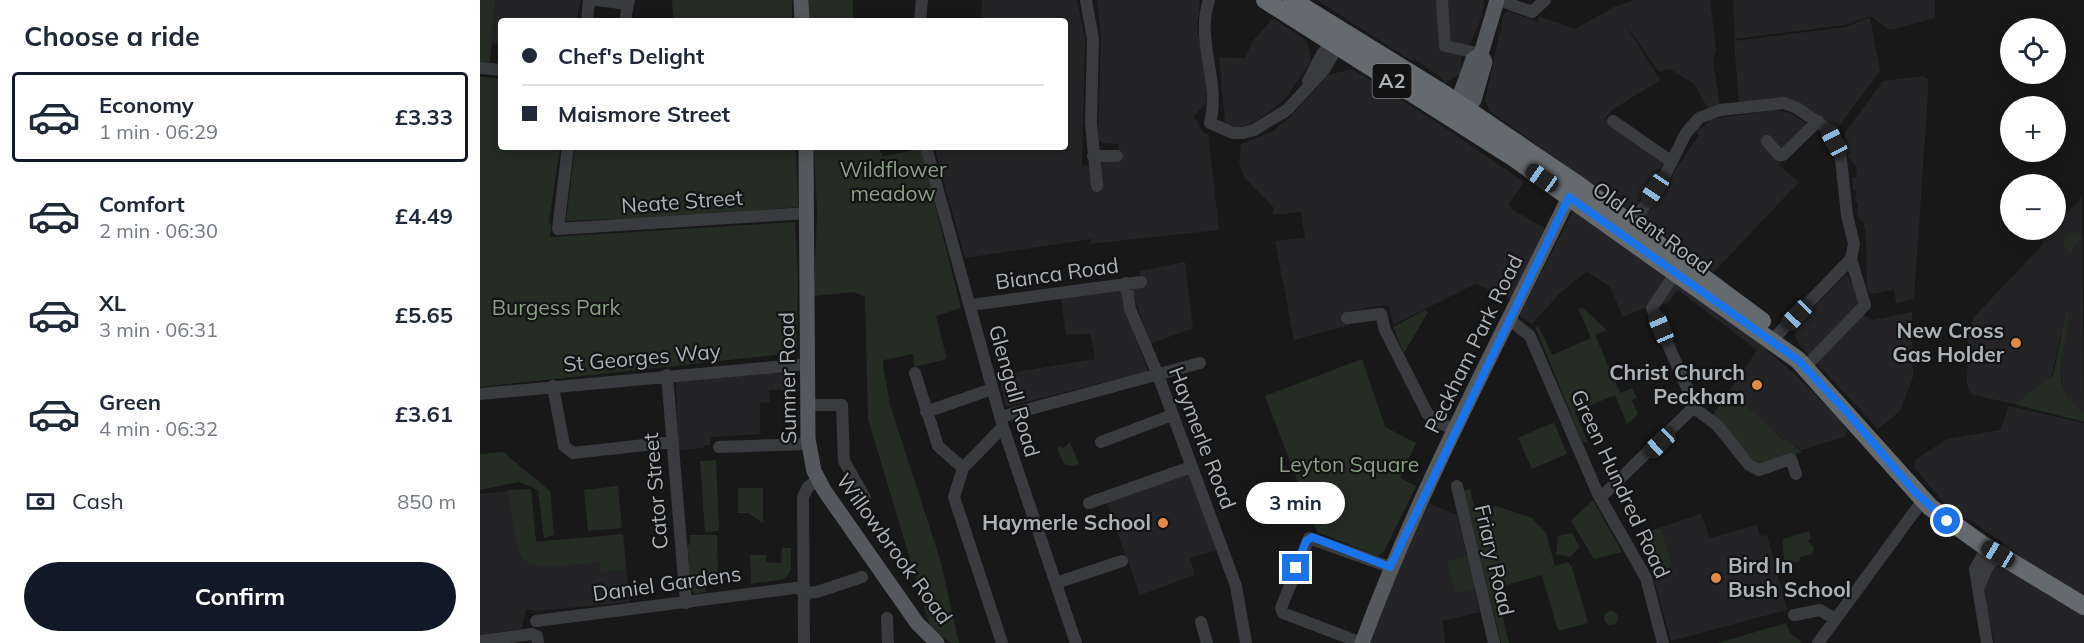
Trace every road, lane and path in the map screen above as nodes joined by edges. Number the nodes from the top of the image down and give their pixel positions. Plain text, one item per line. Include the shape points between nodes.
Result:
1 (590, 0) edge
2 (597, 0) edge
3 (801, 0) edge
4 (922, 0) edge
5 (1086, 0) edge
6 (1209, 0) edge
7 (1265, 0) edge
8 (1292, 0) edge
9 (1442, 0) edge
10 (1498, 0) edge
11 (1545, 0) edge
12 (628, 2) edge
13 (587, 18) edge
14 (625, 18) edge
15 (802, 18) edge
16 (920, 18) edge
17 (1338, 41) junction
18 (1481, 54) junction
19 (482, 68) dead end
20 (498, 70) edge
21 (1459, 113) junction
22 (1613, 121) dead end
23 (1818, 121) junction
24 (1767, 141) dead end
25 (568, 150) edge
26 (806, 150) edge
27 (927, 150) edge
28 (1094, 156) junction
29 (1117, 156) dead end
30 (1672, 162) junction
31 (1560, 175) junction
32 (1096, 186) dead end
33 (1569, 197) junction
34 (808, 213) junction
35 (1632, 224) junction
36 (1851, 259) junction
37 (1675, 272) junction
38 (1141, 282) dead end
39 (1126, 283) junction
40 (978, 304) dead end
41 (1347, 318) dead end
42 (1510, 320) junction
43 (1777, 335) junction
44 (1200, 363) dead end
45 (1801, 363) junction
46 (808, 364) junction
47 (915, 373) dead end
48 (667, 375) junction
49 (1158, 375) junction
50 (553, 386) junction
51 (992, 389) junction
52 (480, 394) edge
53 (808, 405) junction
54 (1694, 408) junction
55 (926, 412) junction
56 (1172, 415) junction
57 (1002, 422) junction
58 (1455, 430) junction
59 (672, 442) junction
60 (1101, 442) dead end
61 (808, 444) junction
62 (719, 447) dead end
63 (1191, 467) junction
64 (963, 468) junction
65 (1796, 474) dead end
66 (818, 480) junction
67 (1457, 486) dead end
68 (866, 498) dead end
69 (1600, 498) junction
70 (1923, 500) junction
71 (1089, 503) dead end
72 (1986, 546) junction
73 (1122, 561) dead end
74 (1390, 567) junction
75 (862, 577) dead end
76 (1056, 583) junction
77 (1979, 588) junction
78 (803, 590) junction
79 (686, 603) junction
80 (2084, 606) edge
81 (1794, 615) dead end
82 (887, 618) dead end
83 (1835, 620) junction
84 (536, 621) dead end
85 (1201, 622) dead end
86 (538, 639) edge
87 (480, 641) edge
88 (935, 642) edge
89 (804, 643) edge
90 (888, 643) edge
91 (1002, 643) edge
92 (1076, 643) edge
93 (1207, 643) edge
94 (1246, 643) edge
95 (1362, 643) edge
96 (1494, 643) edge
97 (1663, 643) edge
98 (1818, 643) edge
99 (1987, 643) edge

1 - 13 street
2 - 12 street
3 - 15 main road
4 - 16 street
5 - 28 street via 1093,39
6 - 17 street via 1203,24 1214,95 1210,123 1233,133 1254,130 1287,110 1324,70
7 - 17 highway, Old Kent Road / A2
8 - 17 highway, Old Kent Road / A2
9 - 18 street via 1445,46
10 - 11 street via 1532,12
10 - 18 main road
12 - 14 street
17 - 21 highway, Old Kent Road / A2
18 - 21 main road via 1473,59 1460,95
19 - 20 street
21 - 31 highway, Old Kent Road / A2
21 - 33 highway, Old Kent Road / A2
22 - 30 street
23 - 24 street via 1784,155 1779,155
23 - 30 street via 1784,103 1711,112 1686,133
23 - 36 street via 1829,130 1840,151 1854,244
25 - 34 street, Neate Street via 558,230
26 - 34 main road, Sumner Road
27 - 51 street, Glengall Road
28 - 29 street
28 - 32 street
30 - 35 street
31 - 33 main road via 1569,188
31 - 35 highway, Old Kent Road / A2
33 - 37 highway, Old Kent Road / A2
33 - 42 main road, Peckham Park Road
34 - 46 main road, Sumner Road
35 - 37 highway via 1634,234 1669,259
35 - 43 highway, Old Kent Road / A2
36 - 43 street
36 - 45 street via 1865,305
37 - 45 highway, Old Kent Road / A2
37 - 54 street via 1652,308
38 - 39 street, Bianca Road
39 - 40 street, Bianca Road
39 - 49 street, Haymerle Road via 1130,309
41 - 58 street via 1381,314 1385,330 1427,413
42 - 58 main road, Peckham Park Road
42 - 69 street, Green Hundred Road via 1530,336
43 - 45 highway, Old Kent Road / A2
44 - 49 street
45 - 70 highway, Old Kent Road / A2
46 - 48 street, St Georges Way
46 - 53 main road, Sumner Road
47 - 55 street
48 - 50 street, St Georges Way
48 - 59 street, Cator Street
49 - 56 street, Haymerle Road
49 - 57 street
50 - 52 street, St Georges Way
50 - 59 street via 564,446 573,453
51 - 55 street
51 - 57 street, Glengall Road
53 - 61 main road, Sumner Road
53 - 68 street via 842,405 844,461
54 - 65 street via 1717,425 1749,465 1759,470 1791,459
54 - 69 street
55 - 64 street via 938,446
56 - 60 street
56 - 63 street, Haymerle Road
57 - 64 street
57 - 76 street, Glengall Road
58 - 74 main road, Peckham Park Road
59 - 79 street, Cator Street
61 - 62 street
61 - 66 main road, Sumner Road
63 - 71 street
63 - 94 street, Haymerle Road via 1236,586
64 - 91 street via 955,487 956,507
66 - 78 street via 802,497
66 - 88 main road, Willowbrook Road via 917,623
67 - 96 street, Friary Road
69 - 97 street, Green Hundred Road via 1646,578
70 - 72 highway, Old Kent Road / A2
70 - 83 street
72 - 77 street via 1987,568
72 - 77 street via 1975,569
72 - 80 highway, Old Kent Road / A2
73 - 76 street
74 - 95 main road, Peckham Park Road
74 - 95 street via 1312,537 1306,541 1284,598 1283,613
75 - 78 street, Daniel Gardens via 817,592
76 - 92 street, Glengall Road
77 - 99 street
78 - 79 street, Daniel Gardens via 743,593
78 - 89 street
79 - 84 street, Daniel Gardens
81 - 83 street via 1820,610
82 - 90 street
83 - 98 street
85 - 93 street
86 - 87 street via 532,634

